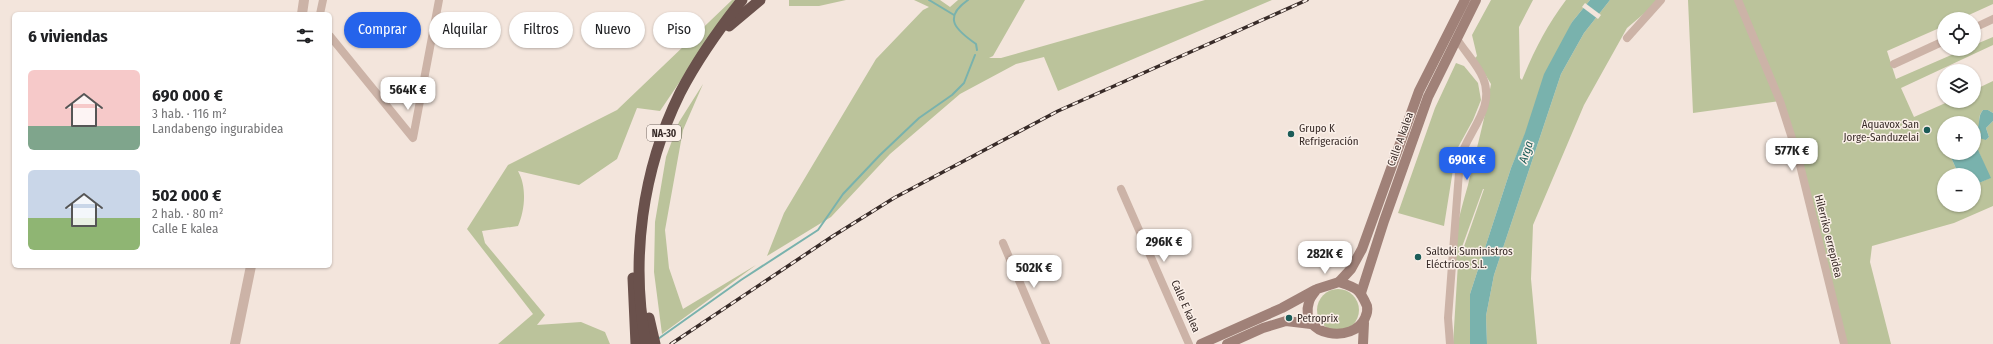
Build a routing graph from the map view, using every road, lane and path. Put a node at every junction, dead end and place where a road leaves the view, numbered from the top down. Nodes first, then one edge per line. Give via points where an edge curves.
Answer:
1 (304, 0) edge
2 (323, 0) edge
3 (439, 0) edge
4 (742, 0) edge
5 (760, 0) edge
6 (1465, 0) edge
7 (1476, 0) edge
8 (1661, 0) edge
9 (1738, 0) edge
10 (302, 12) edge
11 (320, 12) edge
12 (1993, 19) edge
13 (1981, 25) edge
14 (332, 38) edge
15 (1627, 38) dead end
16 (1457, 39) junction
17 (1937, 45) edge
18 (706, 50) junction
19 (1894, 64) dead end
20 (1121, 189) dead end
21 (641, 223) junction
22 (1002, 242) dead end
23 (252, 268) edge
24 (1339, 282) junction
25 (1317, 289) junction
26 (1361, 293) junction
27 (641, 316) junction
28 (1364, 323) junction
29 (1311, 324) junction
30 (1337, 342) edge
31 (235, 344) edge
32 (636, 344) edge
33 (646, 344) edge
34 (655, 344) edge
35 (1046, 344) edge
36 (1189, 344) edge
37 (1201, 344) edge
38 (1227, 344) edge
39 (1363, 344) edge
40 (1450, 344) edge
41 (1844, 344) edge

1 - 10 street
2 - 11 street
3 - 14 street via 413,138
4 - 18 highway, NA-30
5 - 18 highway, NA-30 via 736,18
6 - 24 main road, Calle A kalea via 1420,91 1362,249 1351,270
7 - 16 main road, Calle A kalea
8 - 15 street
9 - 41 street, Hilerriko errepidea via 1780,101 1798,157
12 - 13 street
16 - 26 main road, Calle A kalea via 1428,97
16 - 40 street via 1483,78 1487,96 1482,113 1460,159 1448,318
17 - 19 street
18 - 21 highway, NA-30 via 680,93 659,145
20 - 36 street, Calle E kalea
21 - 27 highway, NA-30
21 - 27 highway via 634,253
22 - 35 street
23 - 31 street
24 - 25 main road
24 - 26 main road via 1357,288
25 - 29 main road via 1309,301
25 - 37 main road, Calle E kalea via 1282,308
26 - 28 main road via 1368,310
27 - 32 highway
27 - 33 highway, NA-30
27 - 34 highway
28 - 30 main road via 1360,329
28 - 39 main road
29 - 30 main road via 1317,332
29 - 38 main road via 1286,322 1263,328

